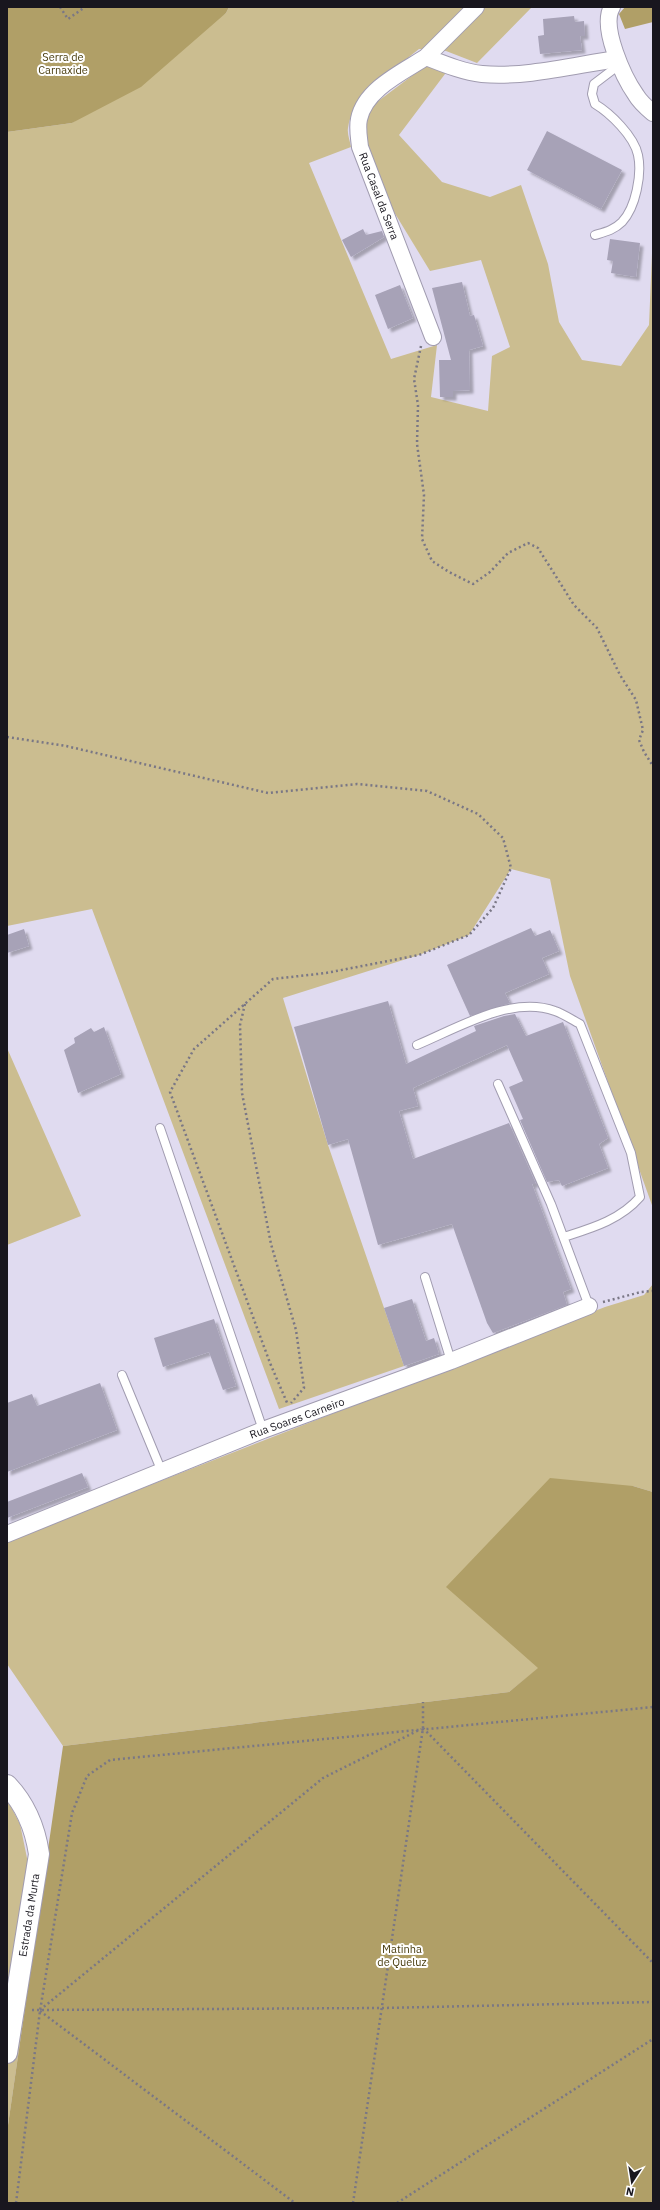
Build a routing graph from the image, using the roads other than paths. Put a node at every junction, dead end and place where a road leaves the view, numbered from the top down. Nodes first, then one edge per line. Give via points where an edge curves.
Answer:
1 (476, 7) edge
2 (612, 7) edge
3 (426, 57) junction
4 (618, 62) junction
5 (653, 113) edge
6 (595, 235) dead end
7 (431, 330) road end
8 (417, 1045) dead end
9 (498, 1084) dead end
10 (160, 1128) dead end
11 (564, 1237) junction
12 (425, 1277) dead end
13 (589, 1306) joint
14 (451, 1361) junction
15 (122, 1375) dead end
16 (263, 1430) junction
17 (162, 1472) junction
18 (7, 1534) edge
19 (7, 1785) edge
20 (7, 2053) edge

1 - 3 street, Rua Casal da Serra
2 - 4 street via 610,35
3 - 4 street via 483,74 523,73
3 - 7 street, Rua Casal da Serra via 374,92 363,106 358,131 360,147
4 - 5 street via 636,96
4 - 6 lane via 594,84 592,94 595,104 609,113 630,139 638,154 639,172 630,209 622,222 611,231
8 - 11 lane via 503,1009 527,1006 555,1011 580,1024 631,1153 640,1197 629,1210 601,1225
9 - 11 lane
10 - 16 lane
11 - 13 lane
12 - 14 lane
13 - 14 street, Rua Soares Carneiro
14 - 16 street, Rua Soares Carneiro
15 - 17 lane
16 - 17 street, Rua Soares Carneiro
17 - 18 street, Rua Soares Carneiro
19 - 20 street, Estrada da Murta via 21,1799 36,1832 39,1854

